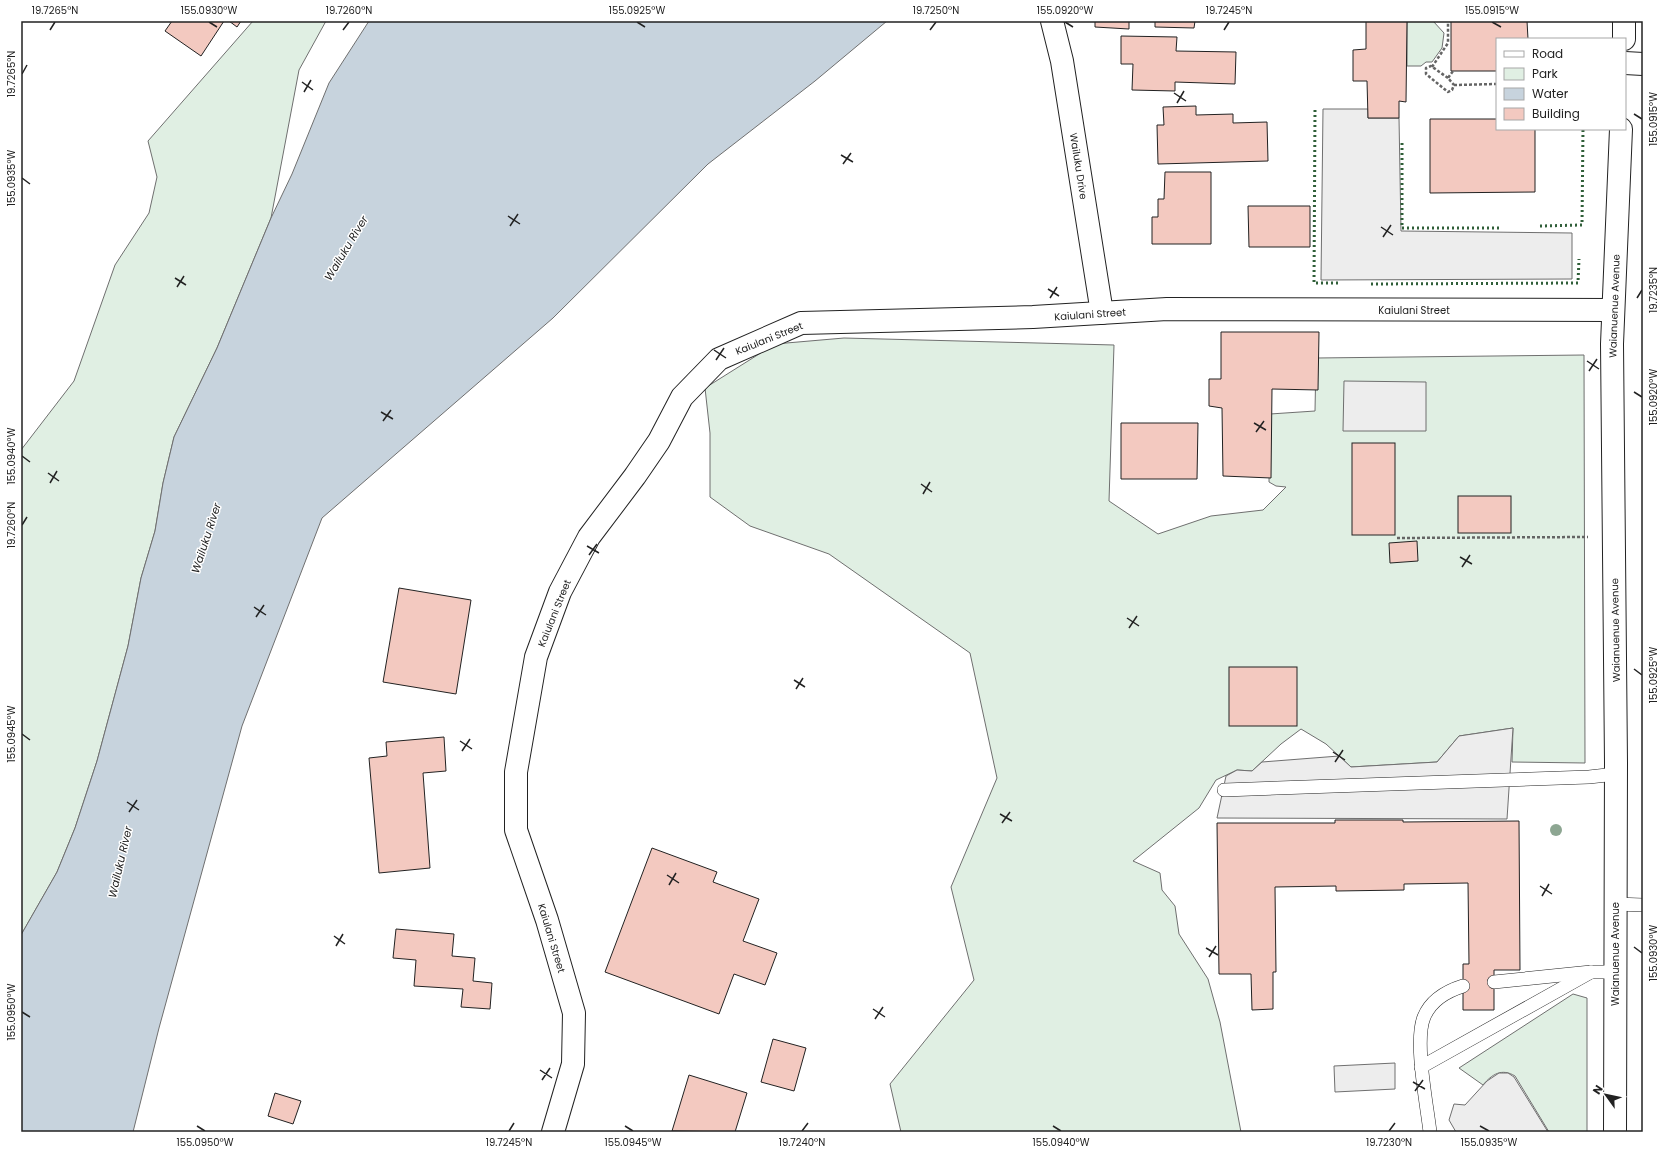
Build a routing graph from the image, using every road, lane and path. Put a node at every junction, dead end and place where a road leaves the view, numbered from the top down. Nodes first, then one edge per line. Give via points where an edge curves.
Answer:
1 (1052, 21) edge
2 (1448, 21) edge
3 (1624, 21) edge
4 (1624, 38) edge
5 (1626, 64) edge
6 (1643, 64) edge
7 (1432, 67) junction
8 (1452, 71) dead end
9 (1448, 78) junction
10 (1496, 84) edge
11 (1454, 85) junction
12 (1621, 130) edge
13 (1613, 310) junction
14 (1102, 312) junction
15 (1588, 537) dead end
16 (1397, 538) dead end
17 (1616, 774) junction
18 (1224, 790) dead end
19 (1615, 904) junction
20 (1643, 905) edge
21 (1591, 972) junction
22 (1614, 972) junction
23 (1494, 982) dead end
24 (1463, 986) dead end
25 (1421, 1066) junction
26 (553, 1132) edge
27 (1430, 1132) edge
28 (1615, 1132) edge

1 - 14 street, Wailuku Drive via 1062,61
2 - 7 path via 1448,43
3 - 4 street
5 - 6 street
7 - 9 path
7 - 11 path via 1428,66 1425,71 1448,92
8 - 9 path
9 - 11 path
10 - 11 path
12 - 13 street, Waianuenue Avenue
13 - 14 street, Kaiulani Street via 1167,309
13 - 17 street, Waianuenue Avenue
14 - 26 street, Kaiulani Street via 1033,317 801,323 719,359 682,397 655,446 589,537 560,592 536,657 516,772 516,830 547,920 574,1013 573,1064
15 - 16 path
17 - 18 lane
17 - 19 street, Waianuenue Avenue
19 - 20 lane
19 - 22 street, Waianuenue Avenue
21 - 22 lane
21 - 23 lane
21 - 25 lane
22 - 28 street, Waianuenue Avenue
24 - 25 lane via 1447,991 1424,1017 1421,1029
25 - 27 lane

